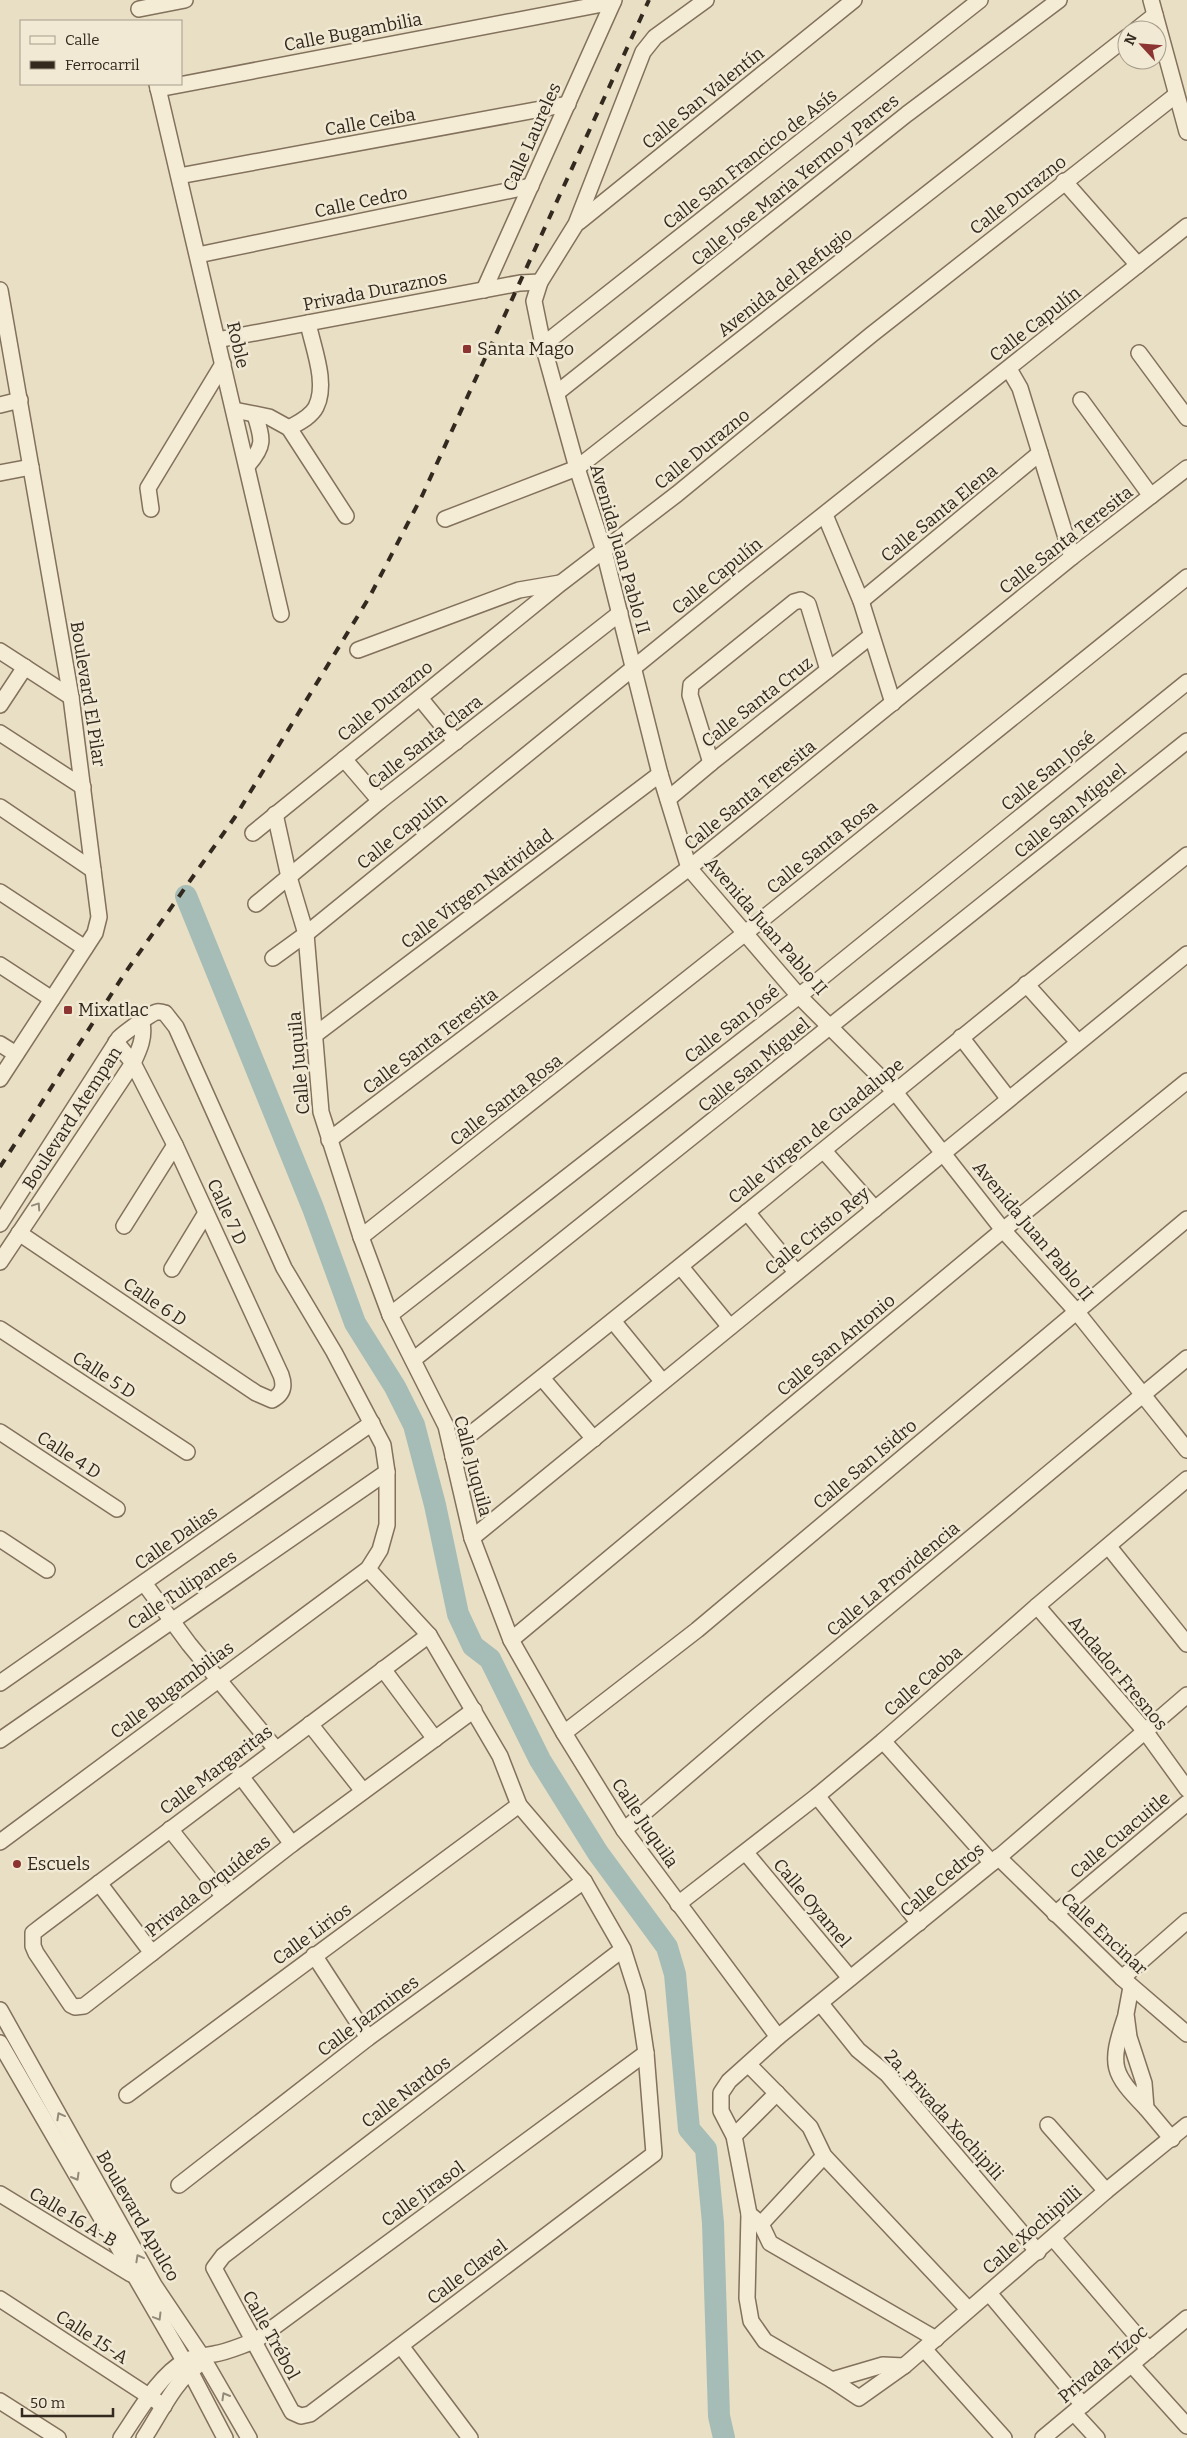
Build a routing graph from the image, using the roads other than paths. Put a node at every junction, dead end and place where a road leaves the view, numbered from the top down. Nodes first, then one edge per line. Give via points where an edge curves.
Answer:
1 (185, 0) edge
2 (706, 0) edge
3 (854, 0) edge
4 (980, 0) edge
5 (1059, 0) edge
6 (1150, 0) edge
7 (614, 1) edge
8 (139, 10) edge
9 (1154, 15) junction
10 (1148, 20) edge
11 (1117, 45) edge
12 (182, 82) edge
13 (158, 86) edge
14 (1176, 95) junction
15 (568, 104) junction
16 (1187, 132) edge
17 (179, 176) junction
18 (1064, 182) junction
19 (531, 186) junction
20 (576, 224) junction
21 (1187, 226) edge
22 (198, 255) junction
23 (1138, 266) junction
24 (540, 282) junction
25 (0, 290) edge
26 (484, 290) junction
27 (308, 323) junction
28 (4, 340) edge
29 (218, 340) junction
30 (543, 345) junction
31 (1139, 353) dead end
32 (223, 364) junction
33 (1009, 368) junction
34 (558, 392) junction
35 (20, 400) junction
36 (1082, 400) dead end
37 (0, 405) edge
38 (234, 410) junction
39 (255, 415) junction
40 (1187, 418) edge
41 (288, 428) junction
42 (1040, 453) junction
43 (247, 466) junction
44 (31, 467) junction
45 (577, 468) junction
46 (1187, 468) edge
47 (0, 473) edge
48 (1151, 496) junction
49 (151, 509) dead end
50 (825, 514) junction
51 (346, 516) dead end
52 (446, 519) dead end
53 (604, 551) junction
54 (1072, 557) junction
55 (1187, 577) edge
56 (561, 582) junction
57 (861, 601) junction
58 (620, 613) junction
59 (281, 614) dead end
60 (871, 636) junction
61 (358, 650) dead end
62 (0, 651) edge
63 (25, 667) junction
64 (634, 667) junction
65 (828, 670) junction
66 (1187, 682) edge
67 (71, 697) junction
68 (420, 698) junction
69 (894, 704) junction
70 (0, 705) edge
71 (0, 732) edge
72 (1187, 741) edge
73 (456, 742) junction
74 (344, 759) junction
75 (710, 763) junction
76 (660, 774) junction
77 (82, 787) junction
78 (668, 799) junction
79 (380, 801) junction
80 (0, 807) edge
81 (275, 814) junction
82 (253, 833) dead end
83 (1187, 855) edge
84 (689, 868) junction
85 (93, 870) junction
86 (289, 877) junction
87 (0, 892) edge
88 (256, 904) dead end
89 (306, 934) junction
90 (744, 934) junction
91 (85, 948) junction
92 (1187, 954) edge
93 (273, 958) dead end
94 (0, 966) edge
95 (1026, 984) junction
96 (800, 996) junction
97 (52, 999) junction
98 (142, 1023) junction
99 (831, 1028) junction
100 (316, 1034) junction
101 (961, 1037) junction
102 (116, 1042) junction
103 (1078, 1042) junction
104 (0, 1044) edge
105 (16, 1054) junction
106 (133, 1063) junction
107 (0, 1079) edge
108 (1187, 1080) edge
109 (895, 1092) junction
110 (1008, 1098) junction
111 (329, 1140) junction
112 (175, 1145) junction
113 (824, 1151) junction
114 (943, 1151) junction
115 (874, 1209) junction
116 (748, 1212) junction
117 (206, 1213) junction
118 (1187, 1219) edge
119 (0, 1224) edge
120 (124, 1226) dead end
121 (1002, 1230) junction
122 (19, 1233) junction
123 (361, 1237) junction
124 (0, 1262) edge
125 (680, 1267) junction
126 (172, 1269) dead end
127 (796, 1272) junction
128 (1076, 1311) junction
129 (390, 1315) junction
130 (613, 1321) junction
131 (730, 1327) junction
132 (0, 1329) edge
133 (1187, 1358) edge
134 (413, 1360) junction
135 (542, 1378) junction
136 (662, 1381) junction
137 (1144, 1395) junction
138 (272, 1400) joint
139 (372, 1423) junction
140 (446, 1426) junction
141 (0, 1432) edge
142 (468, 1436) junction
143 (594, 1438) junction
144 (1187, 1450) edge
145 (187, 1452) dead end
146 (453, 1457) junction
147 (387, 1472) junction
148 (1184, 1488) edge
149 (117, 1509) dead end
150 (472, 1538) junction
151 (0, 1539) edge
152 (1108, 1546) junction
153 (368, 1569) junction
154 (47, 1570) dead end
155 (144, 1583) junction
156 (1037, 1606) junction
157 (171, 1620) junction
158 (428, 1635) junction
159 (511, 1640) junction
160 (1187, 1644) edge
161 (383, 1669) junction
162 (217, 1679) junction
163 (0, 1683) edge
164 (1187, 1696) edge
165 (474, 1710) junction
166 (310, 1724) junction
167 (1145, 1731) junction
168 (564, 1733) junction
169 (435, 1739) junction
170 (0, 1740) edge
171 (883, 1741) junction
172 (275, 1748) junction
173 (240, 1775) junction
174 (1187, 1789) edge
175 (363, 1791) junction
176 (817, 1796) junction
177 (1187, 1803) edge
178 (519, 1805) junction
179 (170, 1829) junction
180 (624, 1830) junction
181 (0, 1842) edge
182 (292, 1844) junction
183 (746, 1853) junction
184 (995, 1860) junction
185 (584, 1881) junction
186 (99, 1882) junction
187 (224, 1898) junction
188 (678, 1904) junction
189 (1055, 1914) junction
190 (1187, 1921) edge
191 (918, 1923) junction
192 (623, 1949) junction
193 (152, 1953) junction
194 (314, 1955) junction
195 (850, 1978) junction
196 (1126, 1982) junction
197 (821, 2004) junction
198 (75, 2007) joint
199 (0, 2010) edge
200 (1126, 2014) junction
201 (1187, 2034) edge
202 (778, 2037) junction
203 (368, 2038) junction
204 (0, 2043) edge
205 (646, 2054) junction
206 (749, 2065) junction
207 (777, 2094) junction
208 (127, 2095) dead end
209 (1146, 2108) junction
210 (1048, 2125) dead end
211 (1187, 2125) edge
212 (734, 2136) junction
213 (1172, 2138) junction
214 (824, 2156) junction
215 (179, 2185) dead end
216 (1106, 2191) junction
217 (0, 2194) edge
218 (749, 2214) junction
219 (761, 2224) junction
220 (1053, 2238) junction
221 (1038, 2252) junction
222 (214, 2268) joint
223 (132, 2274) junction
224 (154, 2285) junction
225 (989, 2293) junction
226 (0, 2299) edge
227 (968, 2310) junction
228 (1187, 2318) edge
229 (255, 2341) junction
230 (930, 2344) junction
231 (401, 2346) junction
232 (1149, 2350) junction
233 (207, 2357) junction
234 (1132, 2365) junction
235 (187, 2366) junction
236 (904, 2366) junction
237 (832, 2380) junction
238 (150, 2397) junction
239 (0, 2401) edge
240 (164, 2406) junction
241 (1079, 2409) junction
242 (301, 2416) joint
243 (1187, 2426) edge
244 (58, 2438) edge
245 (121, 2438) edge
246 (144, 2438) edge
247 (224, 2438) edge
248 (249, 2438) edge
249 (470, 2438) edge
250 (1004, 2438) edge
251 (1043, 2438) edge
252 (1097, 2438) edge

1 - 8 street
2 - 20 street via 649,43 643,52
3 - 20 street, Calle San Valentín
4 - 30 street, Calle San Francico de Asís
5 - 34 street, Calle Jose Maria Yermo y Parres via 908,114
6 - 9 street
7 - 12 street, Calle Bugambilia
7 - 15 street, Calle Laureles
9 - 10 street
9 - 14 street
11 - 45 street, Avenida del Refugio
13 - 17 street, Roble
14 - 16 street
14 - 18 street, Calle Durazno
15 - 17 street, Calle Ceiba
15 - 19 street, Calle Laureles
17 - 22 street, Roble
18 - 23 street
18 - 53 street, Calle Durazno
19 - 22 street, Calle Cedro
19 - 26 street, Calle Laureles
20 - 24 street
21 - 23 street, Calle Capulín
22 - 29 street, Roble
23 - 33 street, Calle Capulín
24 - 26 street, Privada Duraznos
24 - 30 street, Avenida Juan Pablo II via 534,300
25 - 28 street, Boulevard El Pilar
26 - 27 street, Privada Duraznos
27 - 29 street, Privada Duraznos
27 - 41 street via 320,392 316,408
28 - 35 street, Boulevard El Pilar
29 - 32 street, Roble
30 - 34 street, Avenida Juan Pablo II
31 - 40 street
32 - 38 street, Roble
32 - 49 street via 148,488
33 - 42 street via 1020,388
33 - 50 street, Calle Capulín
34 - 45 street, Avenida Juan Pablo II
35 - 37 street
35 - 44 street, Boulevard El Pilar
36 - 48 street
38 - 39 street
38 - 43 street, Roble
39 - 41 street via 279,421
39 - 43 street via 261,435 260,452
41 - 51 street
42 - 54 street
42 - 57 street, Calle Santa Elena
43 - 59 street, Roble
44 - 47 street
44 - 67 street, Boulevard El Pilar
45 - 52 street, Avenida del Refugio
45 - 53 street, Avenida Juan Pablo II
46 - 48 street, Calle Santa Teresita
48 - 54 street, Calle Santa Teresita
50 - 57 street
50 - 64 street, Calle Capulín
53 - 56 street, Calle Durazno
53 - 58 street, Avenida Juan Pablo II
54 - 69 street, Calle Santa Teresita
55 - 90 street, Calle Santa Rosa
56 - 61 street via 519,590
56 - 68 street, Calle Durazno
57 - 60 street
58 - 64 street, Avenida Juan Pablo II
58 - 73 street, Calle Santa Clara
60 - 65 street, Calle Santa Cruz
60 - 69 street
62 - 63 street
63 - 67 street
63 - 70 street
64 - 76 street, Avenida Juan Pablo II
64 - 89 street, Calle Capulín
65 - 75 street, Calle Santa Cruz
65 - 75 street via 808,604 801,600 794,602 691,685 690,695
66 - 96 street, Calle San José
67 - 77 street, Boulevard El Pilar
68 - 73 street
68 - 74 street, Calle Durazno
69 - 84 street, Calle Santa Teresita
71 - 77 street
72 - 99 street, Calle San Miguel
73 - 79 street, Calle Santa Clara
74 - 79 street
74 - 81 street, Calle Durazno
75 - 78 street, Calle Santa Cruz
76 - 78 street, Avenida Juan Pablo II
76 - 100 street, Calle Virgen Natividad
77 - 85 street, Boulevard El Pilar
78 - 84 street, Avenida Juan Pablo II
79 - 86 street, Calle Santa Clara
80 - 85 street
81 - 82 street, Calle Durazno
81 - 86 street, Calle Juquila
83 - 95 street, Calle Virgen de Guadalupe
84 - 90 street, Avenida Juan Pablo II
84 - 111 street, Calle Santa Teresita
85 - 91 street, Boulevard El Pilar via 99,917 95,933
86 - 88 street, Calle Santa Clara
86 - 89 street, Calle Juquila
87 - 91 street
89 - 93 street, Calle Capulín
89 - 100 street, Calle Juquila
90 - 96 street, Avenida Juan Pablo II
90 - 123 street, Calle Santa Rosa
91 - 97 street, Boulevard El Pilar
92 - 103 street, Calle Cristo Rey
94 - 97 street
95 - 101 street, Calle Virgen de Guadalupe
95 - 103 street
96 - 99 street, Avenida Juan Pablo II
96 - 129 street, Calle San José
97 - 105 street, Boulevard El Pilar
98 - 102 street, Boulevard Atempan via 125,1031
98 - 106 street, Boulevard Atempan via 142,1042
98 - 139 street via 158,1011 165,1013 176,1027 284,1268
99 - 109 street, Avenida Juan Pablo II
99 - 134 street, Calle San Miguel
100 - 111 street, Calle Juquila via 321,1112
101 - 109 street, Calle Virgen de Guadalupe
101 - 110 street
102 - 106 street, Calle 7 D
102 - 119 street, Boulevard Atempan
103 - 110 street, Calle Cristo Rey
104 - 105 street
105 - 107 street, Boulevard El Pilar
106 - 112 street, Calle 7 D
122 -> 106 street, Boulevard Atempan
108 - 121 street, Calle San Antonio
109 - 113 street, Calle Virgen de Guadalupe
109 - 114 street, Avenida Juan Pablo II
110 - 114 street, Calle Cristo Rey
111 - 123 street, Calle Juquila
112 - 117 street, Calle 7 D
112 - 120 street
113 - 115 street
113 - 116 street, Calle Virgen de Guadalupe
114 - 115 street, Calle Cristo Rey
114 - 121 street, Avenida Juan Pablo II
115 - 127 street, Calle Cristo Rey
116 - 125 street, Calle Virgen de Guadalupe
116 - 127 street
117 - 126 street
117 - 138 street, Calle 7 D via 281,1375 283,1389
118 - 128 street, Calle San Isidro
121 - 128 street, Avenida Juan Pablo II
121 - 159 street, Calle San Antonio
122 - 124 street, Boulevard Atempan
122 - 138 street, Calle 6 D
123 - 129 street, Calle Juquila
125 - 130 street, Calle Virgen de Guadalupe
125 - 131 street
127 - 131 street, Calle Cristo Rey
128 - 137 street, Avenida Juan Pablo II
128 - 168 street, Calle San Isidro via 697,1630
129 - 134 street, Calle Juquila
130 - 135 street, Calle Virgen de Guadalupe
130 - 136 street
131 - 136 street, Calle Cristo Rey
132 - 145 street, Calle 5 D
133 - 137 street, Calle La Providencia
134 - 140 street, Calle Juquila
135 - 142 street, Calle Virgen de Guadalupe
135 - 143 street
136 - 143 street, Calle Cristo Rey
137 - 144 street, Avenida Juan Pablo II
137 - 180 street, Calle La Providencia
139 - 147 street via 383,1445
139 - 155 street, Calle Dalias
140 - 142 street
140 - 146 street, Calle Juquila
141 - 149 street, Calle 4 D
142 - 146 street, Calle Virgen de Guadalupe
143 - 150 street, Calle Cristo Rey
146 - 150 street, Calle Juquila
147 - 153 street via 387,1525 380,1550
147 - 157 street, Calle Tulipanes
148 - 152 street, Calle Caoba
150 - 159 street, Calle Juquila
151 - 154 street
152 - 156 street, Calle Caoba
152 - 160 street
153 - 158 street
153 - 162 street, Calle Bugambilias
155 - 157 street
155 - 163 street, Calle Dalias
156 - 167 street, Andador Fresnos
156 - 171 street, Calle Caoba
157 - 162 street
157 - 170 street, Calle Tulipanes
158 - 161 street, Calle Margaritas
158 - 165 street
159 - 168 street, Calle Juquila
161 - 166 street, Calle Margaritas
161 - 169 street
162 - 172 street
162 - 181 street, Calle Bugambilias
164 - 167 street, Calle Cedros
165 - 169 street, Privada Orquídeas
165 - 178 street via 500,1756
166 - 172 street, Calle Margaritas
166 - 175 street
167 - 174 street, Andador Fresnos
167 - 184 street, Calle Cedros
168 - 180 street, Calle Juquila
169 - 175 street, Privada Orquídeas
171 - 176 street, Calle Caoba
171 - 184 street, Calle Encinar
172 - 173 street, Calle Margaritas
173 - 179 street, Calle Margaritas
173 - 182 street
175 - 182 street, Privada Orquídeas
176 - 183 street, Calle Caoba
176 - 191 street
177 - 189 street, Calle Cuacuitle
178 - 185 street
178 - 194 street, Calle Lirios
179 - 186 street, Calle Margaritas
179 - 187 street
180 - 188 street, Calle Juquila
182 - 187 street, Privada Orquídeas
183 - 188 street, Calle Caoba
183 - 195 street, Calle Oyamel
184 - 189 street, Calle Encinar
184 - 191 street, Calle Cedros
185 - 192 street
185 - 203 street, Calle Jazmines
186 - 193 street
186 - 198 street, Calle Margaritas via 33,1933 36,1953
187 - 193 street, Privada Orquídeas
188 - 202 street, Calle Juquila
189 - 196 street, Calle Encinar
190 - 196 street
191 - 195 street, Calle Cedros
192 - 205 street via 637,1993
192 - 222 street, Calle Nardos via 223,2256
193 - 198 street, Privada Orquídeas via 84,2006
194 - 203 street
194 - 208 street, Calle Lirios
195 - 197 street, Calle Cedros
196 - 200 street
196 - 201 street, Calle Encinar
197 - 202 street, Calle Cedros
197 - 221 street, 2a. Privada Xochipili via 858,2050 887,2074
224 -> 199 street, Boulevard Apulco
200 - 209 street via 1129,2036 1144,2083
200 - 209 street via 1116,2045 1115,2065 1119,2079
202 - 206 street, Calle Cedros
203 - 215 street, Calle Jazmines
204 -> 223 street, Boulevard Apulco
205 - 229 street, Calle Jirasol
205 - 231 street, Calle Clavel via 654,2154
206 - 207 street
206 - 212 street, Calle Cedros via 721,2093 721,2111
207 - 212 street
207 - 214 street via 810,2127
209 - 213 street
210 - 216 street
211 - 213 street, Calle Xochipilli
212 - 218 street
213 - 216 street, Calle Xochipilli
214 - 219 street
214 - 227 street
216 - 220 street, Calle Xochipilli
217 - 223 street, Calle 16 A-B
218 - 219 street
218 - 237 street via 747,2298 751,2321 765,2341
219 - 230 street via 770,2243
220 - 221 street, Calle Xochipilli
220 - 232 street
221 - 225 street, Calle Xochipilli
222 - 229 street, Calle Trébol
223 - 224 street, Calle 16 A-B
223 -> 235 street, Boulevard Apulco
224 - 233 street, Boulevard Apulco
225 - 227 street, Calle Xochipilli
225 - 241 street
226 - 238 street, Calle 15-A
227 - 230 street, Calle Xochipilli
228 - 232 street, Privada Tízoc
229 - 233 street, Calle Jirasol
229 - 242 street, Calle Trébol via 292,2412
230 - 236 street, Calle Xochipilli
230 - 250 street
231 - 242 street, Calle Clavel via 310,2414
231 - 249 street
232 - 234 street, Privada Tízoc
233 - 235 street, Calle Jirasol
248 -> 233 street, Boulevard Apulco
234 - 241 street, Privada Tízoc
234 - 243 street
235 - 238 street via 170,2373
235 - 240 street
235 - 247 street, Boulevard Apulco
236 - 237 street via 883,2365
236 - 237 street, Calle Xochipilli via 859,2398
238 - 240 street, Calle 15-A
238 - 245 street
239 - 244 street
240 - 246 street
241 - 251 street, Privada Tízoc
241 - 252 street

